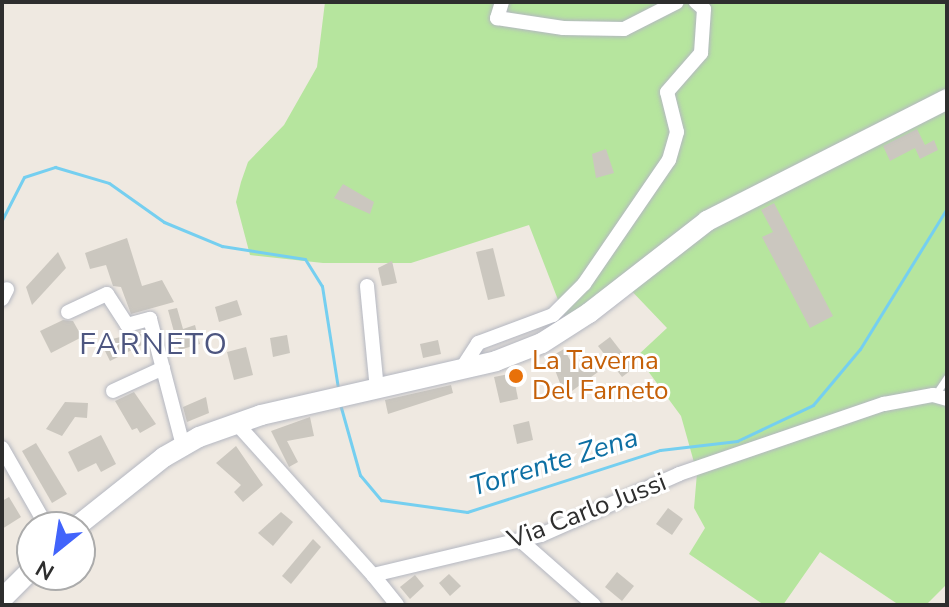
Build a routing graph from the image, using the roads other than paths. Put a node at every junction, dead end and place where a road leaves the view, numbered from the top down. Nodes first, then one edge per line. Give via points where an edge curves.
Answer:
1 (502, 2) edge
2 (677, 2) edge
3 (696, 2) edge
4 (947, 99) edge
5 (367, 286) dead end
6 (68, 312) dead end
7 (163, 368) junction
8 (462, 368) junction
9 (947, 377) edge
10 (369, 385) junction
11 (113, 391) dead end
12 (941, 397) edge
13 (237, 424) junction
14 (183, 446) junction
15 (2, 448) edge
16 (38, 511) edge
17 (96, 512) edge
18 (520, 540) junction
19 (373, 575) junction
20 (397, 605) edge
21 (594, 605) edge

1 - 2 street via 497,18 563,28 624,29
3 - 8 street via 704,9 701,53 667,92 677,132 669,160 584,284 553,315 478,343
4 - 8 street via 707,221 542,343
5 - 10 street
6 - 7 street via 107,294 127,325 150,319
7 - 11 street
7 - 14 street
8 - 10 street
9 - 12 lane
10 - 13 street
12 - 18 street, Via Carlo Jussi via 884,404 679,474
13 - 14 street
13 - 19 street
14 - 17 street
15 - 16 street
18 - 19 street, Via Carlo Jussi
18 - 21 street
19 - 20 street

